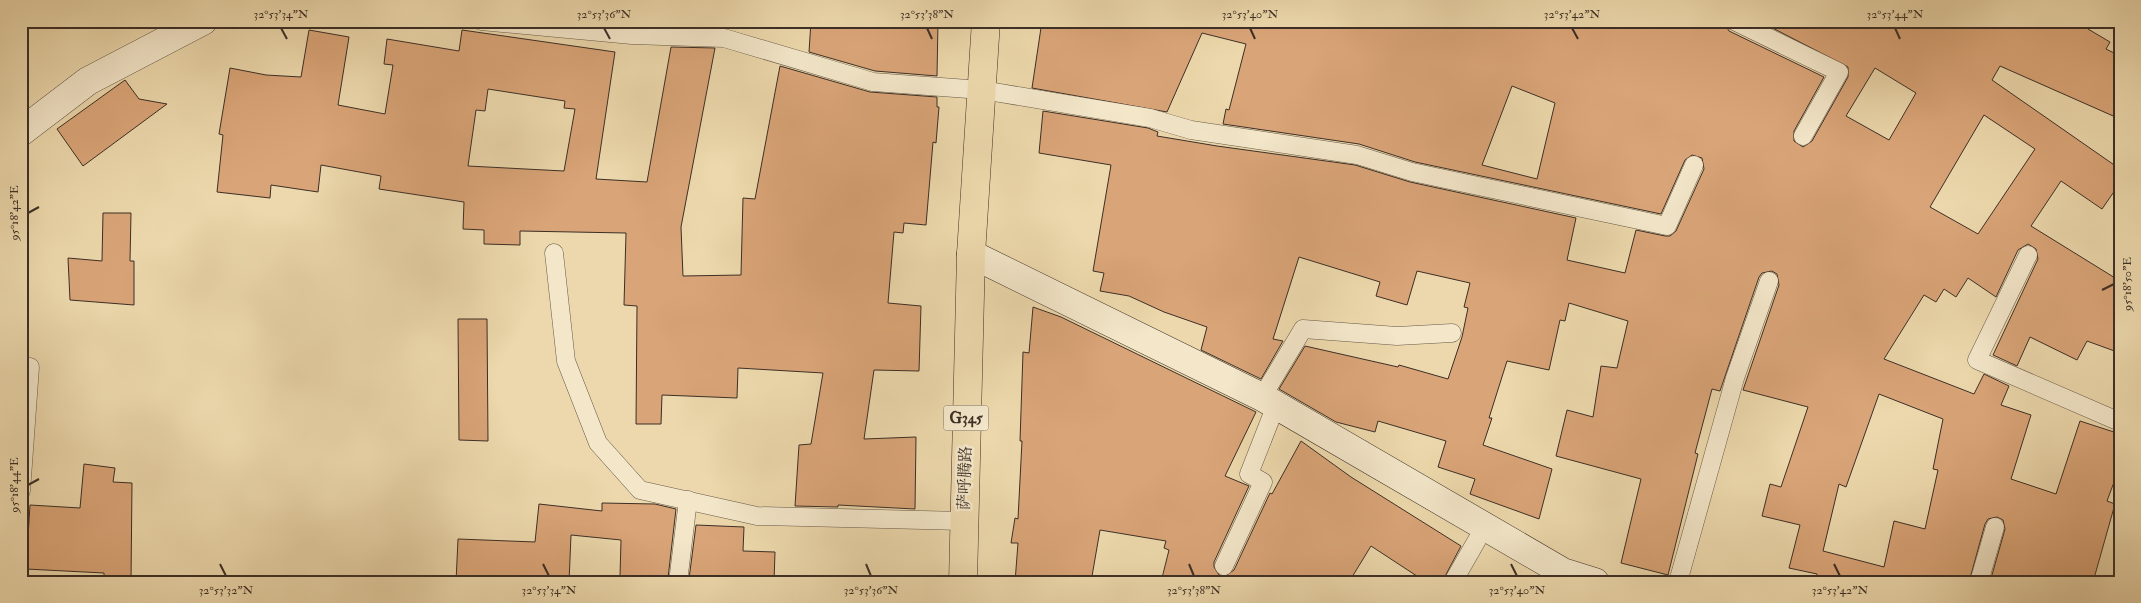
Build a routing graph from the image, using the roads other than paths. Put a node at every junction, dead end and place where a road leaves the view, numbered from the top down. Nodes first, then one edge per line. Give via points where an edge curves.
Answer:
1 (203, 21) edge
2 (481, 21) edge
3 (986, 21) edge
4 (1734, 21) edge
5 (982, 90) junction
6 (21, 132) edge
7 (1803, 136) dead end
8 (1694, 166) dead end
9 (554, 253) dead end
10 (971, 254) junction
11 (2028, 254) dead end
12 (1769, 281) dead end
13 (1452, 333) dead end
14 (30, 367) dead end
15 (1269, 401) junction
16 (2120, 422) edge
17 (21, 491) edge
18 (688, 500) junction
19 (963, 522) junction
20 (1484, 526) junction
21 (1995, 528) dead end
22 (1224, 566) dead end
23 (678, 582) edge
24 (963, 582) edge
25 (1453, 582) edge
26 (1595, 582) edge
27 (1678, 582) edge
28 (1979, 582) edge

1 - 6 street via 88,81
2 - 5 lane via 632,35 724,38 873,82
3 - 5 highway, G345
4 - 7 lane via 1839,72
5 - 8 lane via 1150,118 1191,130 1357,156 1432,176 1667,226
5 - 10 highway, G345
9 - 18 lane via 566,361 598,443 640,490
10 - 15 street
10 - 19 highway, 萨呼腾路 / G345
11 - 16 lane via 1977,360
12 - 27 lane via 1736,378
13 - 15 lane via 1397,336 1303,329
14 - 17 lane
15 - 20 street
15 - 22 lane via 1249,474 1264,482
18 - 19 lane via 757,516
18 - 23 lane
19 - 24 highway, 萨呼腾路 / G345
20 - 25 lane
20 - 26 street via 1563,572
21 - 28 lane

